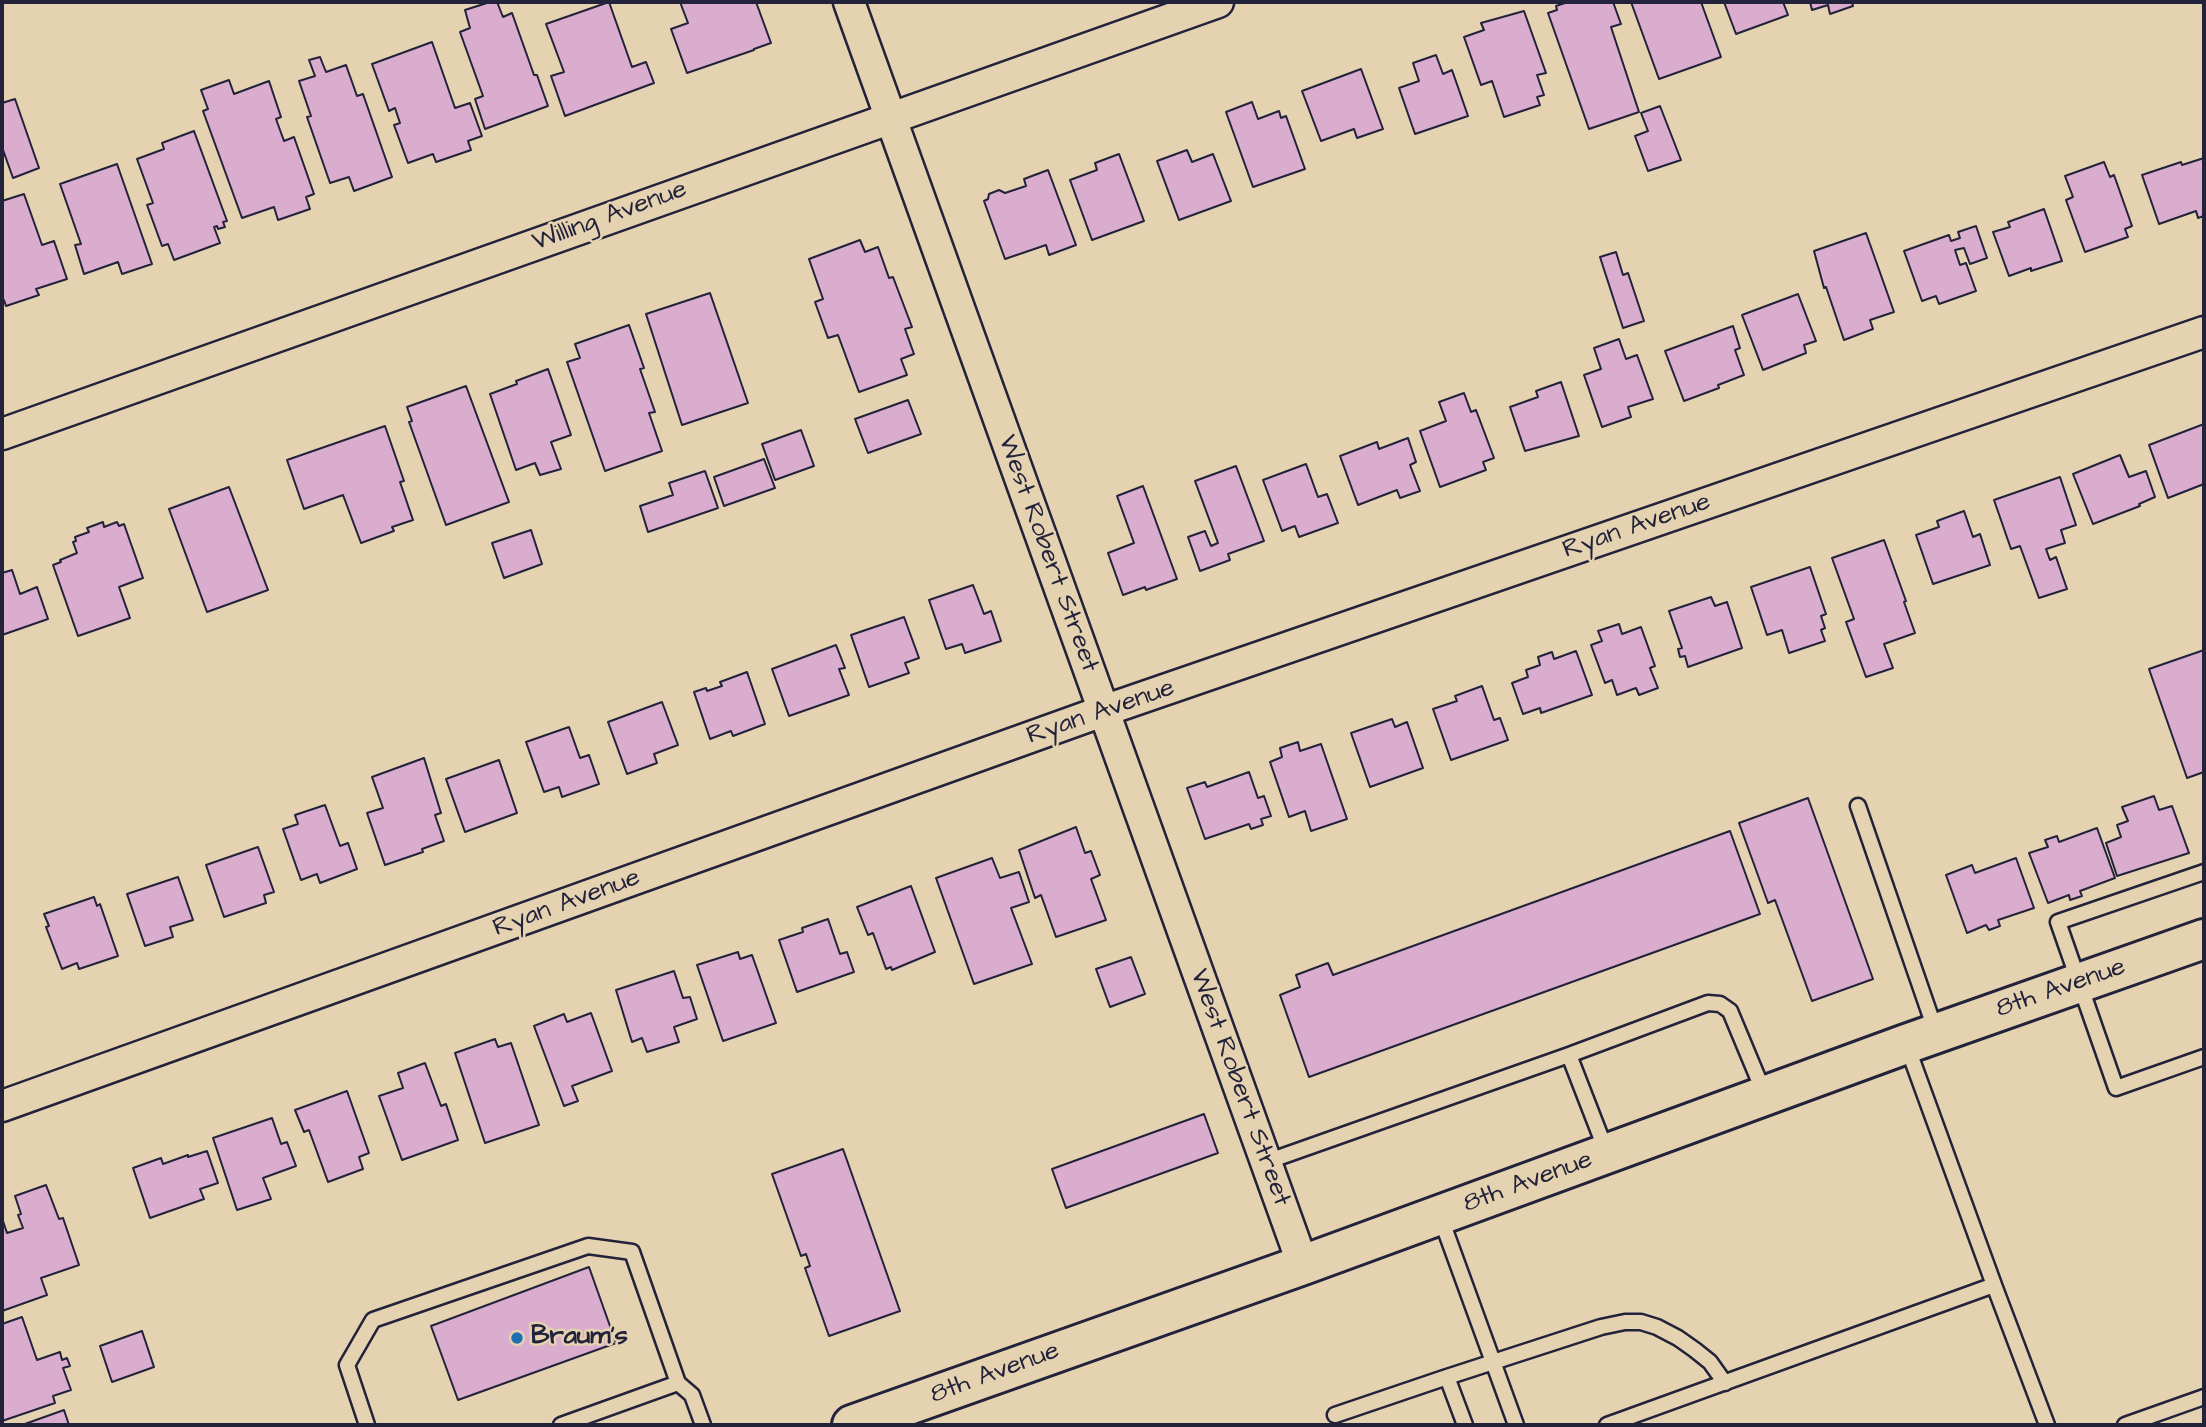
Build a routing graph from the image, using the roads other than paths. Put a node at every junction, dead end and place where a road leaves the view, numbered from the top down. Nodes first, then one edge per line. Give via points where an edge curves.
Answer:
1 (849, 2) edge
2 (1218, 2) edge
3 (891, 117) junction
4 (2204, 332) edge
5 (2, 434) edge
6 (1103, 711) junction
7 (1858, 806) dead end
8 (2204, 872) edge
9 (2204, 939) edge
10 (2080, 982) junction
11 (1921, 1039) junction
12 (1569, 1055) junction
13 (2204, 1057) edge
14 (1765, 1096) junction
15 (2, 1106) edge
16 (1607, 1154) junction
17 (1266, 1163) junction
18 (1439, 1215) junction
19 (1303, 1265) junction
20 (1994, 1285) junction
21 (1492, 1361) junction
22 (1447, 1377) junction
23 (678, 1383) junction
24 (1725, 1383) junction
25 (2204, 1396) edge
26 (1335, 1415) dead end
27 (367, 1425) edge
28 (561, 1425) edge
29 (703, 1425) edge
30 (852, 1425) edge
31 (1465, 1425) edge
32 (1516, 1425) edge
33 (1607, 1425) edge
34 (2048, 1425) edge
35 (2125, 1425) edge

1 - 3 street, West Robert Street
2 - 3 street, Willing Avenue
3 - 5 street, Willing Avenue
3 - 6 street, West Robert Street
4 - 6 street, Ryan Avenue
6 - 15 street, Ryan Avenue
6 - 17 street, West Robert Street
7 - 11 lane
8 - 10 lane via 2058,922
9 - 10 main road, 8th Avenue
10 - 11 main road, 8th Avenue
10 - 13 lane via 2116,1088
11 - 14 main road, 8th Avenue
11 - 20 lane
12 - 14 lane via 1708,1003 1720,1004 1730,1011
12 - 16 lane
12 - 17 lane
14 - 16 main road, 8th Avenue
16 - 18 main road, 8th Avenue
17 - 19 street, West Robert Street
18 - 19 main road, 8th Avenue
18 - 21 lane
19 - 30 main road, 8th Avenue
20 - 24 lane
20 - 34 lane
21 - 22 lane
21 - 24 lane via 1601,1327 1641,1322 1695,1350
21 - 32 lane
22 - 26 lane
22 - 31 lane
23 - 27 lane via 632,1252 588,1246 373,1320 348,1365
23 - 28 lane
23 - 29 lane via 692,1395
24 - 33 lane
25 - 35 lane

